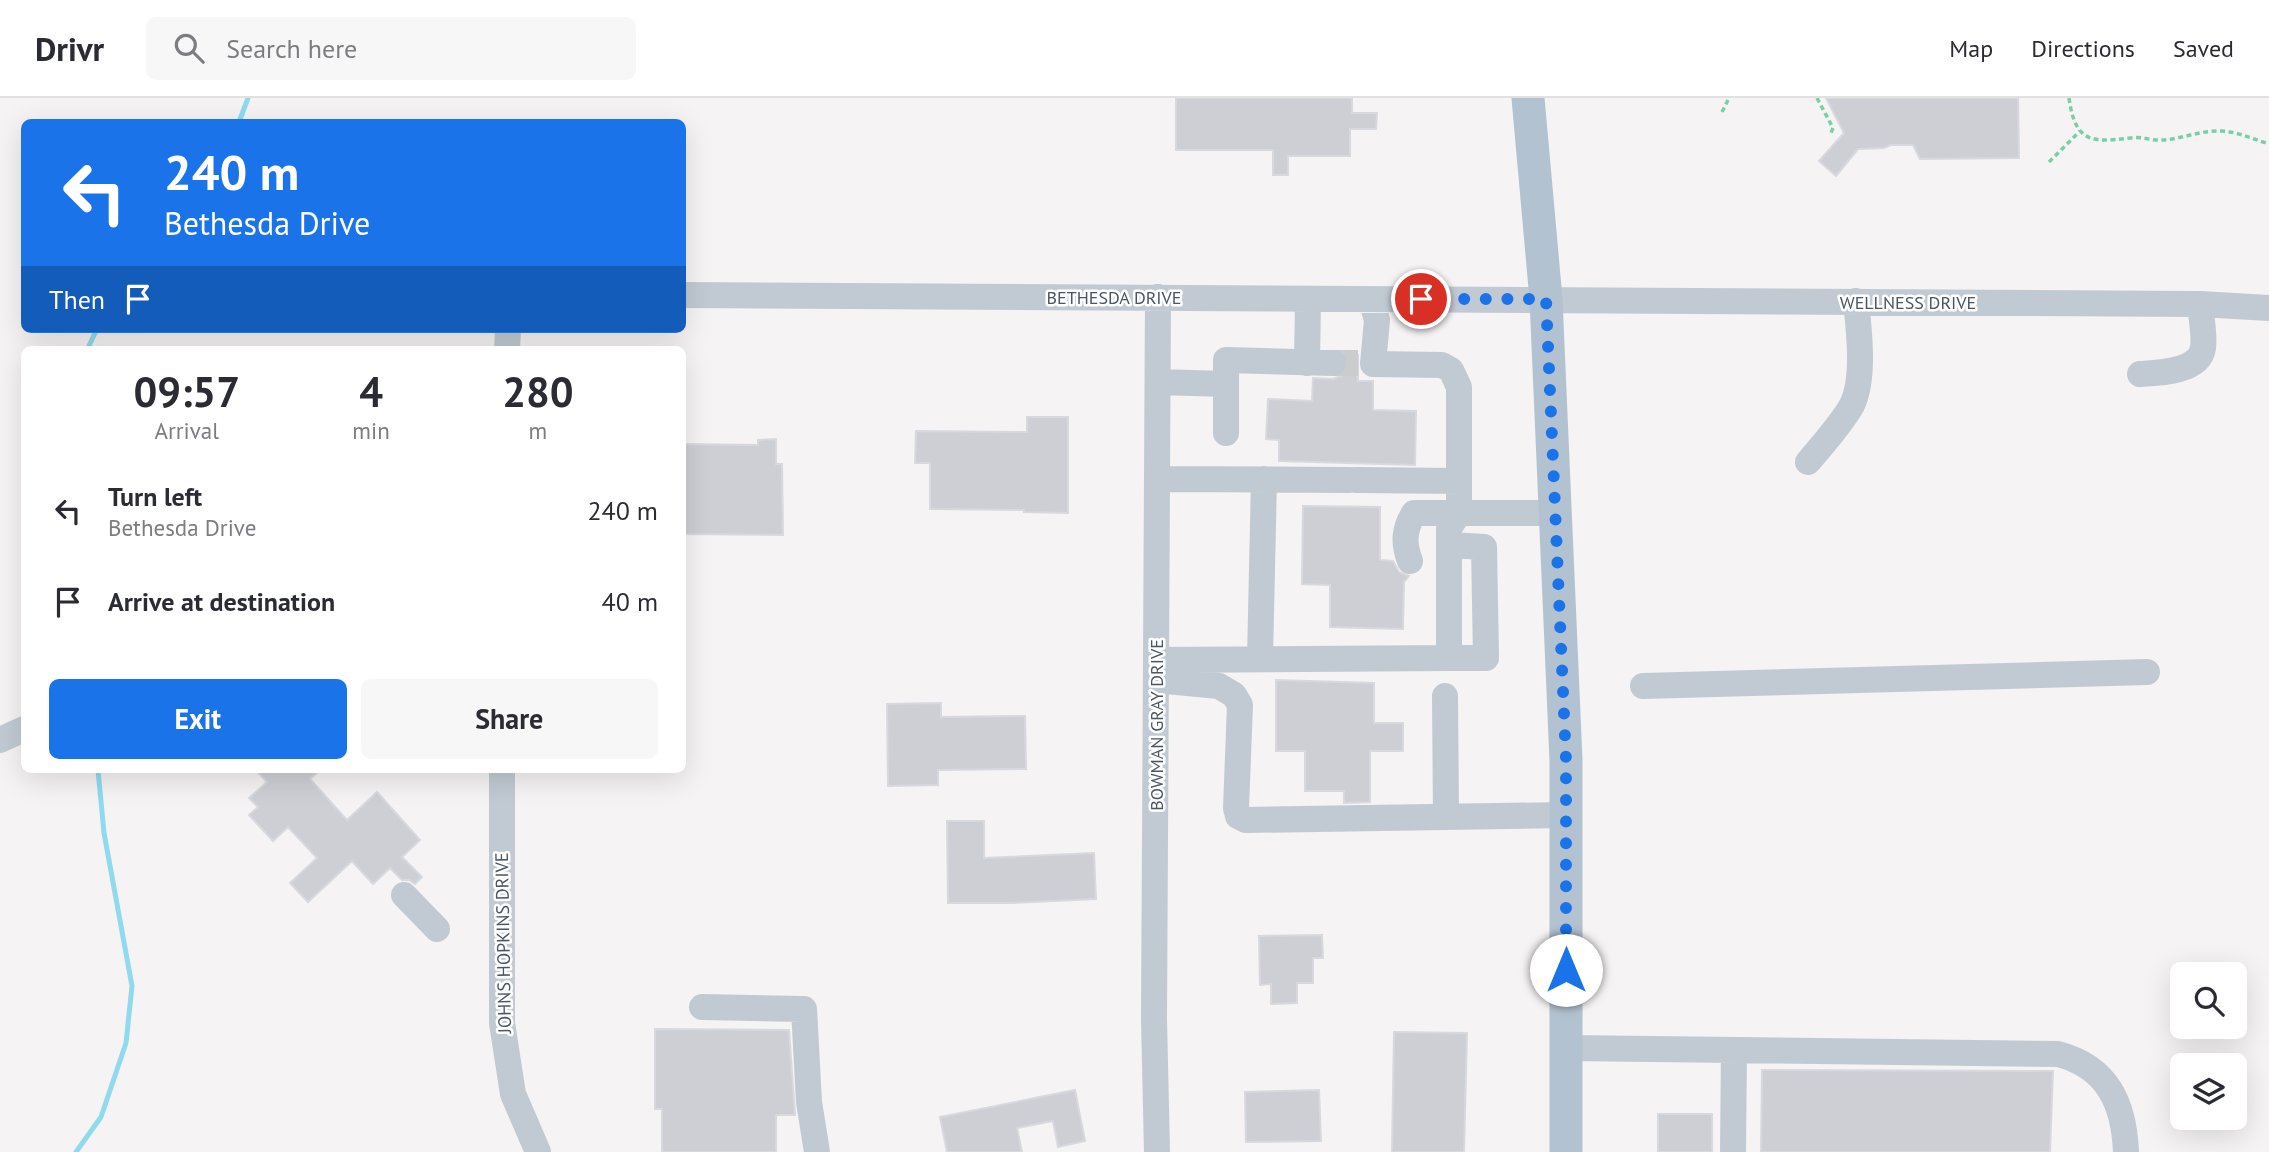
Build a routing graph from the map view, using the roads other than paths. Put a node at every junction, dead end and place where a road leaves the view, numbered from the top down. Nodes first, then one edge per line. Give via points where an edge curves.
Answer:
1 (1528, 98) edge
2 (686, 295) edge
3 (1158, 297) junction
4 (1308, 299) junction
5 (1546, 299) junction
6 (1371, 300) junction
7 (1856, 302) junction
8 (2200, 303) junction
9 (2269, 308) edge
10 (1343, 363) junction
11 (2140, 374) dead end
12 (1158, 382) junction
13 (1226, 384) junction
14 (1226, 433) dead end
15 (1808, 462) dead end
16 (1157, 479) junction
17 (1264, 479) junction
18 (1458, 481) junction
19 (1459, 513) junction
20 (1556, 513) junction
21 (1450, 545) junction
22 (1448, 575) junction
23 (1449, 658) junction
24 (1260, 659) junction
25 (1156, 670) junction
26 (2147, 672) dead end
27 (1643, 686) dead end
28 (1445, 696) dead end
29 (21, 730) edge
30 (0, 740) edge
31 (502, 773) edge
32 (1566, 815) junction
33 (1446, 817) junction
34 (404, 895) dead end
35 (438, 929) dead end
36 (702, 1007) dead end
37 (1566, 1048) junction
38 (1734, 1050) junction
39 (538, 1152) edge
40 (817, 1152) edge
41 (1157, 1152) edge
42 (1566, 1152) edge
43 (1733, 1152) edge
44 (2126, 1152) edge

1 - 5 main road
2 - 3 street, BETHESDA DRIVE
3 - 4 street, BETHESDA DRIVE
3 - 12 street, BOWMAN GRAY DRIVE
4 - 6 street, BETHESDA DRIVE
4 - 10 street
5 - 6 street, BETHESDA DRIVE
5 - 7 street, WELLNESS DRIVE
5 - 20 main road
6 - 10 street via 1377,320
7 - 8 street, WELLNESS DRIVE
7 - 15 street via 1860,376 1853,403
8 - 9 street, WELLNESS DRIVE
8 - 11 street via 2203,350 2196,360 2181,369
10 - 13 street via 1226,360
10 - 18 street via 1442,365 1451,370 1459,387
12 - 13 street
12 - 16 street, BOWMAN GRAY DRIVE
13 - 14 street
16 - 17 street
16 - 25 street, BOWMAN GRAY DRIVE
17 - 18 street
17 - 24 street
18 - 19 street
19 - 20 street
19 - 21 street via 1449,528
19 - 22 street via 1414,513 1405,531 1413,565 1424,574
20 - 32 main road
21 - 22 street
21 - 23 street via 1485,547 1486,657
22 - 23 street
23 - 24 street
24 - 25 street
25 - 33 street via 1219,687 1234,695 1240,705 1238,816 1246,820
25 - 41 street, BOWMAN GRAY DRIVE
26 - 27 street
28 - 33 street
29 - 30 street
31 - 39 street, JOHNS HOPKINS DRIVE via 502,1023 513,1094
32 - 33 street
32 - 37 main road
34 - 35 street
36 - 40 street via 804,1009
37 - 38 street
37 - 42 main road
38 - 43 street
38 - 44 street via 2058,1055 2077,1059 2115,1096

